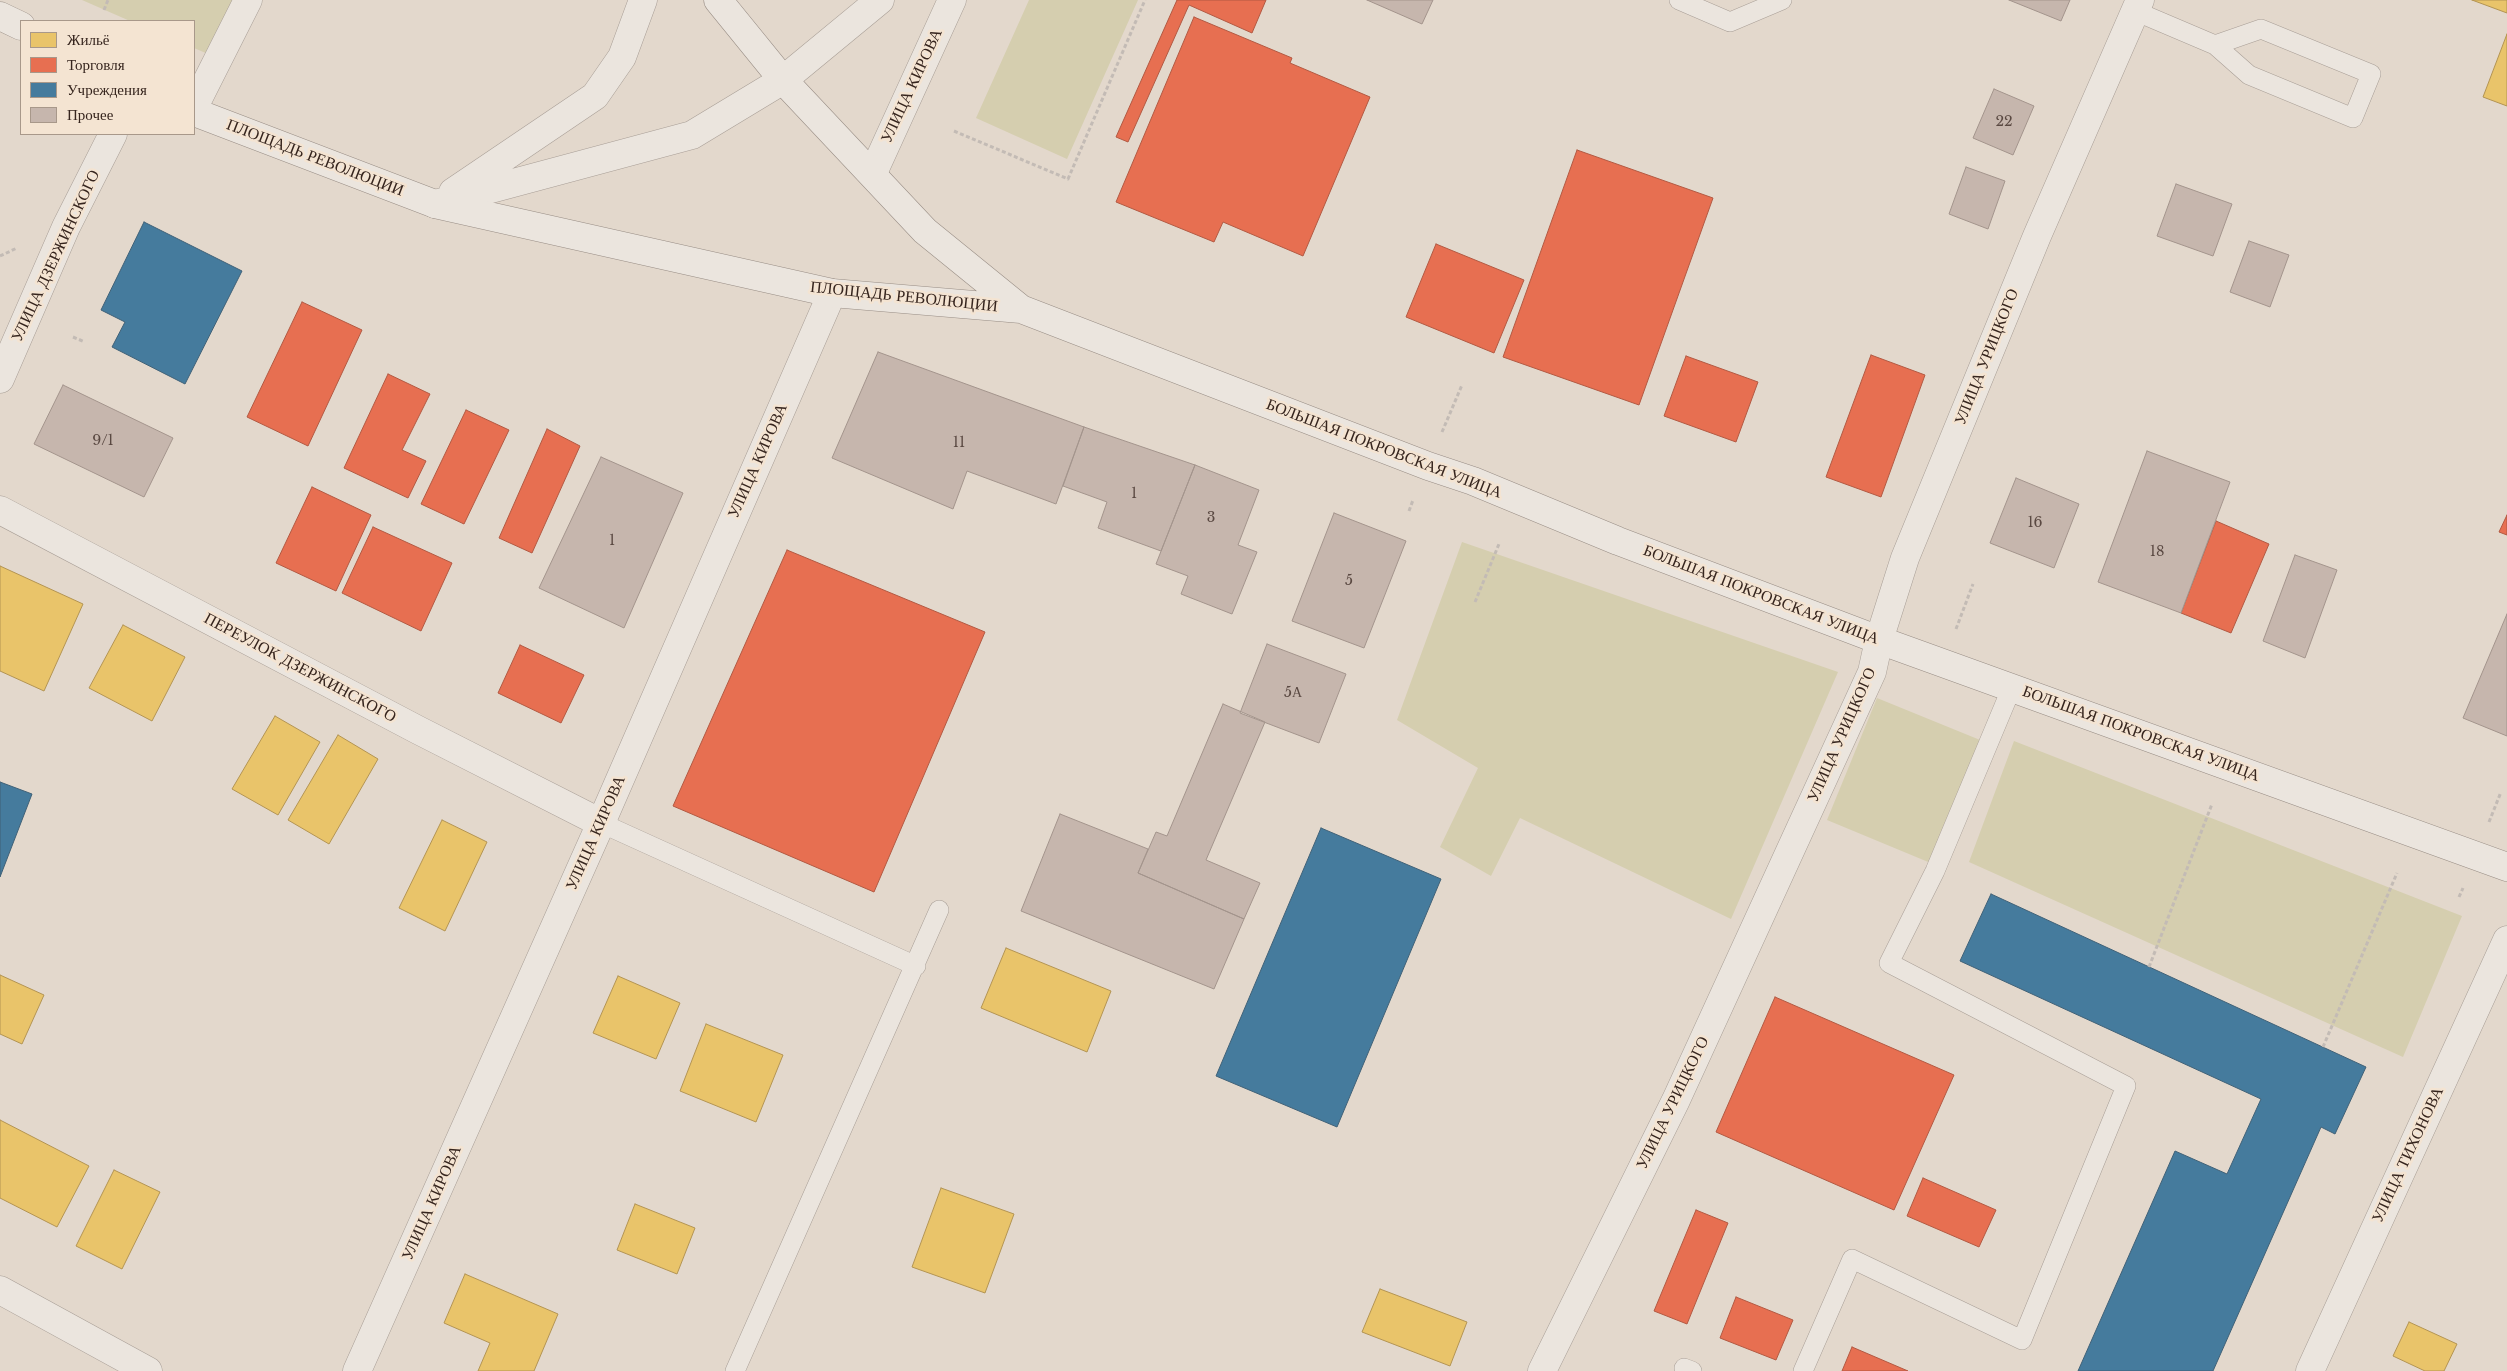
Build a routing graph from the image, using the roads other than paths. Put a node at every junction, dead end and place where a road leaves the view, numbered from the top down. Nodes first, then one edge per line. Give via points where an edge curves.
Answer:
1 (248, 0) edge
2 (643, 0) edge
3 (718, 0) edge
4 (880, 0) edge
5 (952, 0) edge
6 (1679, 0) edge
7 (1782, 0) edge
8 (2137, 6) edge
9 (0, 16) edge
10 (20, 26) edge
11 (2215, 45) junction
12 (783, 80) junction
13 (195, 106) edge
14 (195, 112) edge
15 (112, 135) edge
16 (873, 173) junction
17 (436, 204) junction
18 (832, 293) junction
19 (1021, 309) junction
20 (0, 379) edge
21 (0, 510) edge
22 (1880, 640) junction
23 (2012, 688) junction
24 (601, 823) junction
25 (2507, 867) edge
26 (939, 910) dead end
27 (2507, 940) edge
28 (916, 966) junction
29 (0, 1290) edge
30 (148, 1371) edge
31 (357, 1371) edge
32 (735, 1371) edge
33 (1542, 1371) edge
34 (1803, 1371) edge
35 (2310, 1371) edge

1 - 13 street
2 - 17 street via 622,57 595,96
3 - 12 street, ПЛОЩАДЬ РЕВОЛЮЦИИ
4 - 12 street
5 - 16 street, УЛИЦА КИРОВА
6 - 7 lane via 1730,22
8 - 11 lane
8 - 22 street, УЛИЦА УРИЦКОГО via 2037,236 1904,558
9 - 10 street
11 - 11 lane via 2249,75 2353,118 2371,74 2261,29
12 - 16 street, ПЛОЩАДЬ РЕВОЛЮЦИИ
12 - 17 street via 692,135
14 - 17 street, ПЛОЩАДЬ РЕВОЛЮЦИИ
15 - 20 street, УЛИЦА ДЗЕРЖИНСКОГО via 66,227
16 - 19 street, ПЛОЩАДЬ РЕВОЛЮЦИИ via 925,231
17 - 18 street, ПЛОЩАДЬ РЕВОЛЮЦИИ
18 - 19 street, ПЛОЩАДЬ РЕВОЛЮЦИИ
18 - 24 street, УЛИЦА КИРОВА
19 - 22 street, БОЛЬШАЯ ПОКРОВСКАЯ УЛИЦА
21 - 24 street, ПЕРЕУЛОК ДЗЕРЖИНСКОГО
22 - 23 street, БОЛЬШАЯ ПОКРОВСКАЯ УЛИЦА
22 - 33 street, УЛИЦА УРИЦКОГО via 1872,672 1680,1092
23 - 25 street, БОЛЬШАЯ ПОКРОВСКАЯ УЛИЦА
23 - 34 lane via 1935,871 1889,963 2126,1086 2022,1340 1852,1260
24 - 28 lane
24 - 31 street, УЛИЦА КИРОВА
26 - 28 lane
27 - 35 street, УЛИЦА ТИХОНОВА
28 - 32 lane
29 - 30 street

